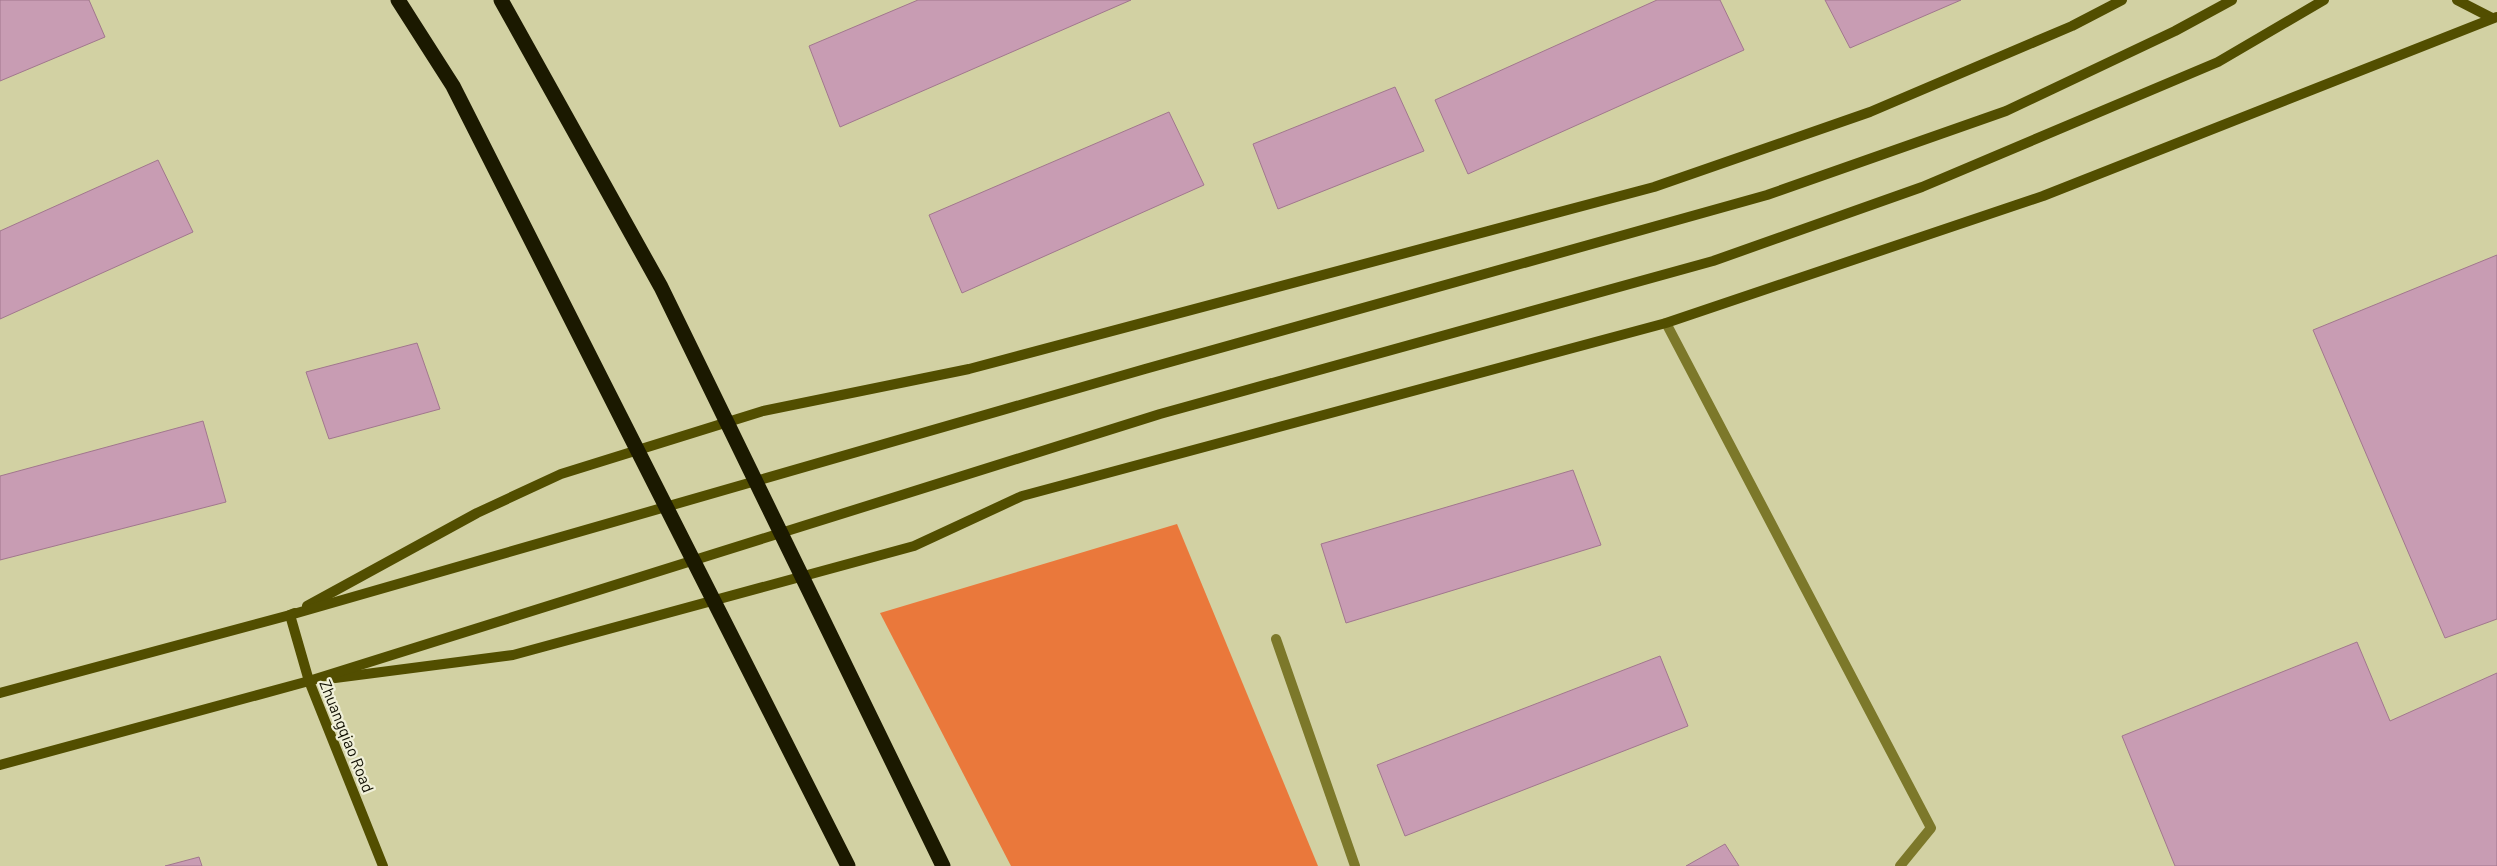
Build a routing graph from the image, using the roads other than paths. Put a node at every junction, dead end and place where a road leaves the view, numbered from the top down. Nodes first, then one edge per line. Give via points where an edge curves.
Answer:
1 (398, 0) edge
2 (501, 0) edge
3 (2122, 0) edge
4 (2232, 0) edge
5 (2324, 0) edge
6 (2457, 0) edge
7 (2495, 18) edge
8 (1666, 323) junction
9 (290, 615) junction
10 (1276, 639) dead end
11 (309, 681) junction
12 (0, 693) edge
13 (0, 765) edge
14 (383, 866) edge
15 (848, 866) edge
16 (943, 866) edge
17 (1355, 866) edge
18 (1900, 866) edge

1 - 15 highway, bridge via 457,95
2 - 16 highway, bridge via 661,287
3 - 9 main road via 2072,26 1870,112 1654,187 969,369 763,411 561,474 476,513
4 - 9 main road via 2175,31 2006,111 1767,195 1145,369
5 - 11 main road via 2218,62 1922,187 1713,261 1160,414
6 - 7 main road
7 - 8 main road via 2043,196
8 - 11 main road via 1022,496 914,546 513,655
8 - 18 street via 1931,828
9 - 11 main road, Zhuangqiao Road
9 - 12 main road
10 - 17 street
11 - 13 main road
11 - 14 main road, Zhuangqiao Road

